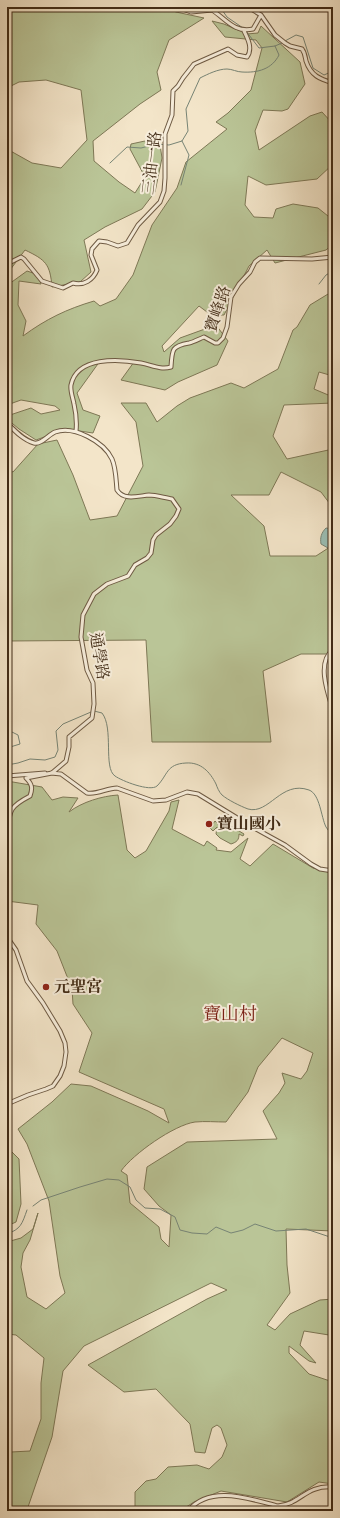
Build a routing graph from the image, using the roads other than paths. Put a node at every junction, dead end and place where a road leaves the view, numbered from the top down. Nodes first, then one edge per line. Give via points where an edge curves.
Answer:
1 (177, 7) edge
2 (248, 7) edge
3 (261, 15) junction
4 (244, 31) junction
5 (333, 83) edge
6 (333, 257) edge
7 (7, 264) edge
8 (7, 422) edge
9 (76, 431) junction
10 (333, 650) edge
11 (333, 710) edge
12 (52, 773) junction
13 (7, 776) edge
14 (7, 833) edge
15 (333, 871) edge
16 (7, 937) edge
17 (7, 1104) edge
18 (333, 1487) edge
19 (188, 1511) edge

1 - 4 street via 191,12 212,10 227,23
2 - 3 street
3 - 4 street via 253,29
3 - 5 street via 275,35 290,46 302,49 310,70 320,79
4 - 7 street, 三油一路 via 249,42 247,57 237,55 228,49 194,64 173,91 172,114 165,134 164,191 160,202 138,225 127,243 118,246 99,241 95,245 91,255 97,270 88,282 80,285 73,283 63,288 42,281 21,257
6 - 9 street, 寶峰路 via 312,260 260,258 231,297 223,338 218,343 204,337 190,343 181,343 171,356 171,367 162,368 124,361 102,361 84,366 74,378 71,387
8 - 9 street via 19,434 34,443 57,431
9 - 12 street, 通學路 via 104,448 112,460 117,490 120,494 172,499 179,509 170,524 156,535 147,558 135,565 128,576 107,584 94,594 83,615 81,637 87,670 93,683 94,709 92,718 69,737 70,747 66,760
10 - 11 street via 323,665
12 - 13 street
12 - 14 street via 26,778 31,783 30,796 14,804 9,814
12 - 15 street via 61,774 91,794 117,788 153,801 166,800 187,792 198,794 285,845 320,869
16 - 17 street via 16,950 27,981 60,1031 66,1052 64,1066 52,1086
18 - 19 street via 311,1490 287,1505 278,1506 236,1496 222,1496 204,1498

